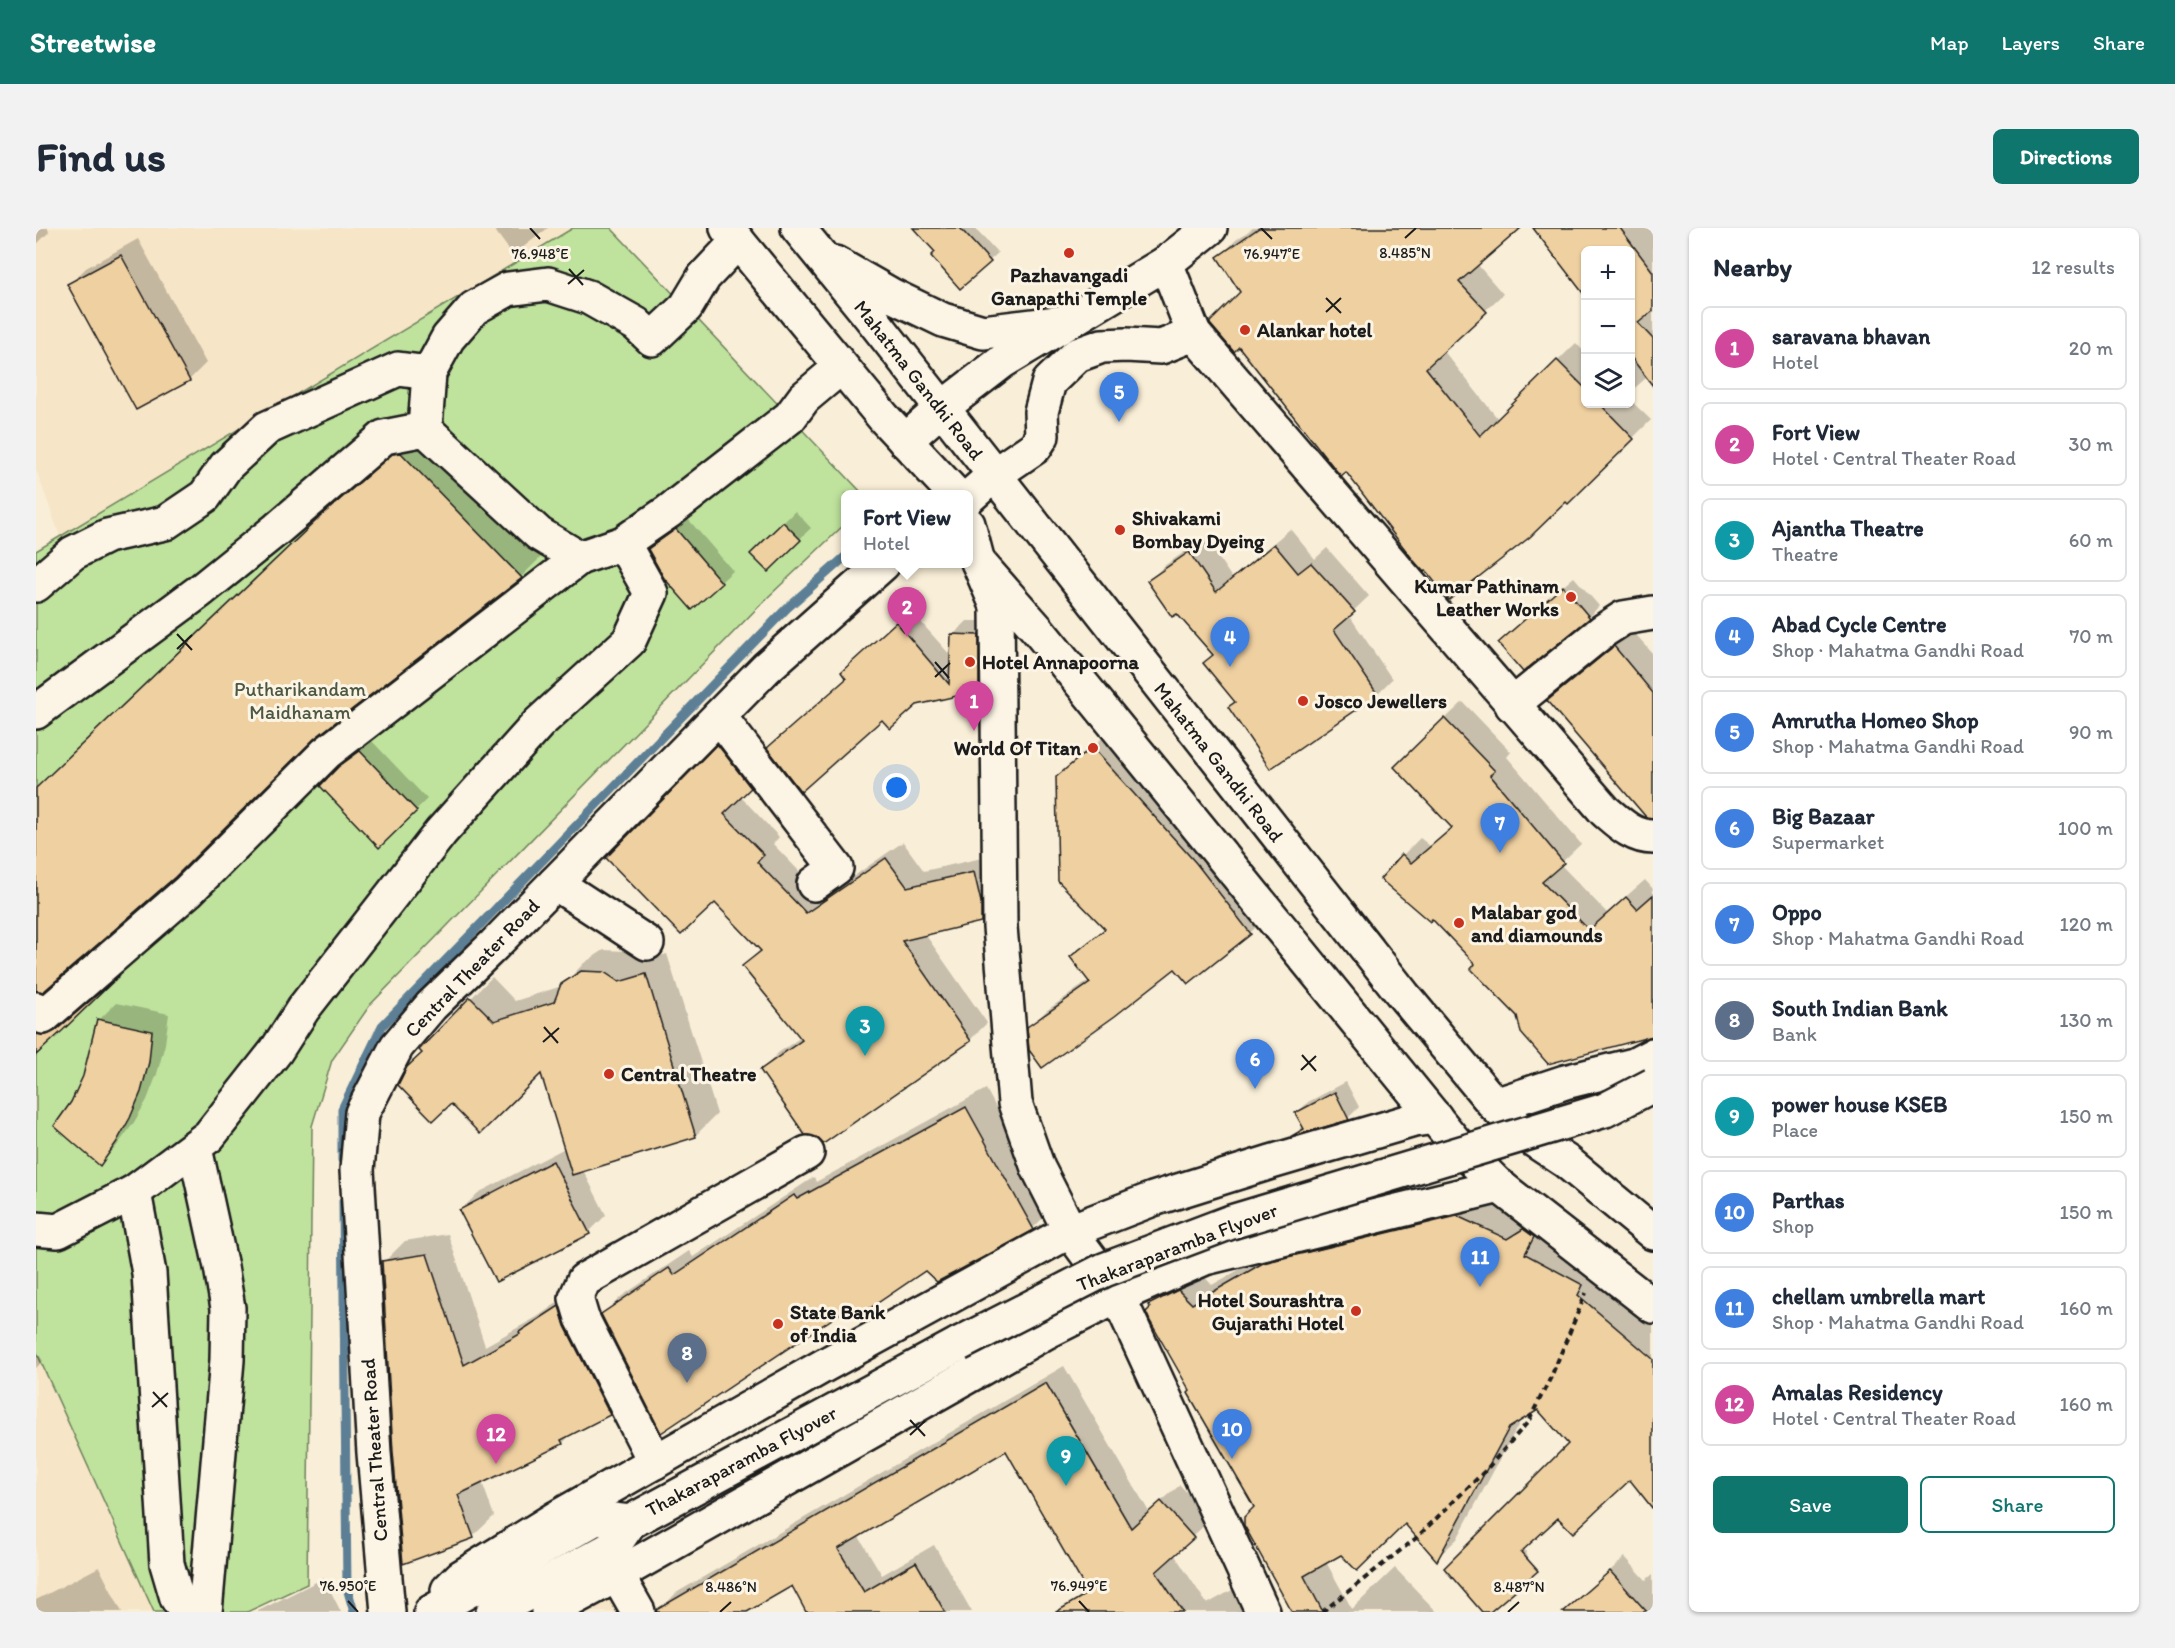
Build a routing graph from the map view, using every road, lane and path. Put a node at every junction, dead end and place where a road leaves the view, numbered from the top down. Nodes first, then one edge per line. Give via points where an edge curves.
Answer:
1 (798, 228) edge
2 (1210, 228) edge
3 (732, 235) edge
4 (818, 253) junction
5 (1167, 263) junction
6 (1066, 322) junction
7 (1194, 334) junction
8 (841, 367) junction
9 (429, 373) junction
10 (942, 408) junction
11 (425, 429) junction
12 (905, 441) junction
13 (994, 475) junction
14 (950, 490) edge
15 (973, 494) edge
16 (973, 541) edge
17 (623, 543) junction
18 (579, 558) junction
19 (978, 562) junction
20 (878, 568) edge
21 (36, 585) edge
22 (1653, 613) edge
23 (1512, 705) junction
24 (36, 712) edge
25 (718, 716) junction
26 (1653, 837) edge
27 (555, 883) junction
28 (814, 884) dead end
29 (647, 943) dead end
30 (36, 1009) edge
31 (1653, 1055) edge
32 (1653, 1085) edge
33 (1495, 1104) junction
34 (1435, 1118) junction
35 (195, 1148) junction
36 (807, 1153) dead end
37 (1500, 1186) junction
38 (134, 1192) junction
39 (36, 1229) edge
40 (1070, 1231) junction
41 (1653, 1233) edge
42 (1600, 1263) junction
43 (1118, 1296) junction
44 (1653, 1306) edge
45 (655, 1462) junction
46 (630, 1522) junction
47 (617, 1575) junction
48 (186, 1612) edge
49 (205, 1612) edge
50 (388, 1612) edge
51 (425, 1612) edge
52 (431, 1612) edge
53 (493, 1612) edge
54 (548, 1612) edge
55 (639, 1612) edge
56 (1263, 1612) edge
57 (1322, 1612) edge

1 - 4 street, Mahatma Gandhi Road
2 - 5 street
3 - 8 street
3 - 9 street via 686,307 652,339 636,324 588,297 548,284 508,289 474,308 448,338
4 - 6 street via 914,306 983,333
4 - 10 street, Mahatma Gandhi Road
5 - 6 street
5 - 7 street
6 - 10 street via 1003,361
7 - 13 street via 1161,347 1102,346 1077,355 1049,382 1041,412 1042,436 1035,447
7 - 23 street
8 - 12 street
8 - 17 street via 804,398 790,417
9 - 11 street
9 - 21 street via 398,369 267,428 226,466 205,496 165,523 107,536 73,553
10 - 12 street
10 - 13 street, Mahatma Gandhi Road
11 - 18 street via 539,534
11 - 24 street via 384,437 200,591
12 - 14 street
13 - 15 street
13 - 33 street, Mahatma Gandhi Road via 1404,996
16 - 19 street
17 - 18 street
17 - 35 street via 651,593 629,641 539,723 441,832 303,1009 269,1059 209,1136
18 - 30 street via 326,753 188,891 43,1017
19 - 34 street via 1037,629
19 - 40 street via 997,606 1000,927 1015,1103 1038,1168
20 - 25 street, Central Theater Road
22 - 23 street via 1623,618 1603,631
23 - 26 street via 1605,811 1623,827
25 - 27 street, Central Theater Road
25 - 28 street via 836,868
27 - 29 street
27 - 50 street, Central Theater Road via 431,1006 397,1046 362,1113 357,1170
31 - 33 street via 1634,1065
32 - 46 street, Thakaraparamba Flyover, bridge via 1605,1110 1231,1222 1104,1270
33 - 41 street, Mahatma Gandhi Road via 1523,1133 1567,1162
34 - 37 street
34 - 40 street via 1414,1120 1271,1162 1153,1199
35 - 38 street
35 - 49 street via 228,1308
36 - 45 street via 584,1280 576,1298 582,1318
37 - 42 street
37 - 43 street via 1205,1258
38 - 39 street via 58,1231
38 - 48 street via 149,1273 167,1564 177,1598
40 - 43 street
40 - 45 street
42 - 44 street
42 - 57 path via 1528,1422 1485,1471 1415,1539
43 - 47 street via 1046,1332
43 - 56 street
45 - 51 street via 558,1516 461,1577
46 - 52 street via 596,1518
46 - 53 street via 612,1548
47 - 54 street
47 - 55 street

